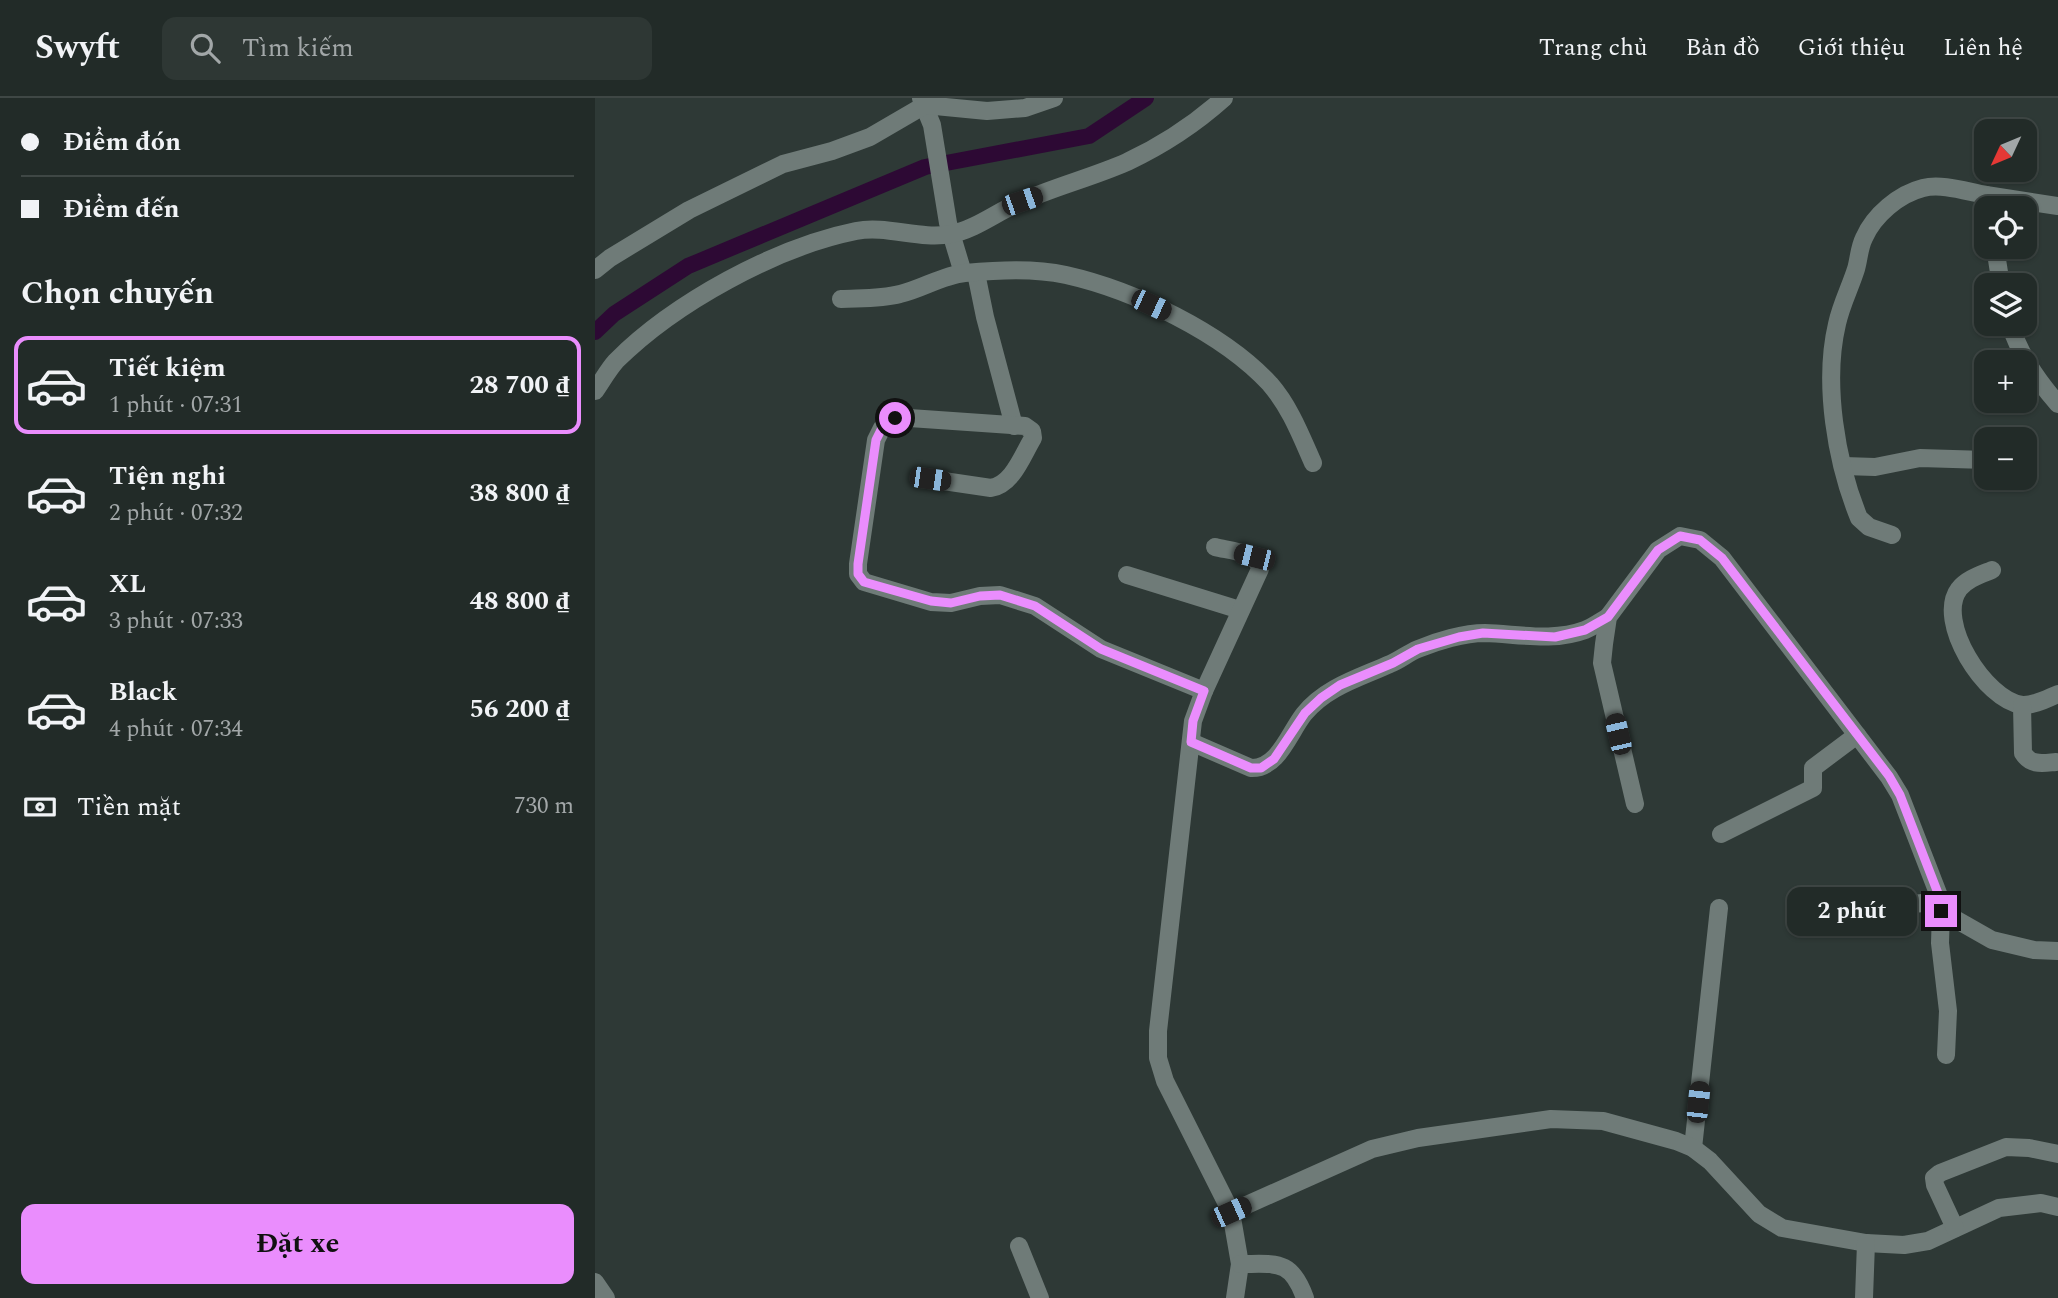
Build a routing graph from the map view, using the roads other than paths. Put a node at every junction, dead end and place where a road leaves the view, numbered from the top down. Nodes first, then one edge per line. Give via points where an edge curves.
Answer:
1 (1054, 98) edge
2 (1224, 98) edge
3 (923, 100) edge
4 (1974, 199) edge
5 (2037, 205) edge
6 (2058, 206) edge
7 (949, 228) junction
8 (595, 270) edge
9 (969, 273) junction
10 (841, 299) dead end
11 (2014, 336) edge
12 (595, 391) edge
13 (2058, 404) edge
14 (1014, 426) junction
15 (1974, 460) edge
16 (1313, 464) dead end
17 (1844, 466) junction
18 (930, 479) dead end
19 (1892, 535) dead end
20 (1216, 547) dead end
21 (1992, 570) dead end
22 (1127, 575) dead end
23 (1240, 610) junction
24 (1608, 617) junction
25 (1204, 691) junction
26 (2058, 694) edge
27 (2022, 705) junction
28 (1857, 735) junction
29 (1191, 742) junction
30 (2056, 762) dead end
31 (1635, 804) dead end
32 (1721, 834) dead end
33 (1941, 906) junction
34 (1719, 908) dead end
35 (1803, 916) dead end
36 (2058, 951) edge
37 (1946, 1055) dead end
38 (1693, 1149) junction
39 (2058, 1154) edge
40 (2058, 1207) edge
41 (1231, 1212) junction
42 (1955, 1228) junction
43 (1866, 1243) junction
44 (1019, 1246) dead end
45 (1240, 1264) junction
46 (595, 1282) edge
47 (607, 1298) edge
48 (1040, 1298) edge
49 (1235, 1298) edge
50 (1305, 1298) edge
51 (1864, 1298) edge

1 - 3 street via 1025,108 987,111
2 - 7 street via 1188,127 1128,161 1022,201 975,225
3 - 7 street via 932,125
3 - 8 street via 870,137 783,164 689,209
4 - 17 street via 1925,187 1883,211 1862,240 1833,344 1833,414
5 - 6 street
7 - 9 street
7 - 12 street via 918,235 859,231 786,252 649,331 614,363
9 - 10 street via 901,294
9 - 14 street
9 - 16 street via 1065,275 1190,323 1270,385 1292,416
11 - 13 street via 2039,382
14 - 18 street via 1025,426 1033,438 1000,486
14 - 25 street via 895,418 882,428 876,440 858,574 864,582 931,601 951,603 1000,595 1035,606 1101,649
15 - 17 street via 1920,458 1875,467
17 - 19 street via 1859,518
20 - 23 street via 1259,562 1260,569
21 - 27 street via 1968,580 1958,591 1955,632 1971,665 1992,688
22 - 23 street
23 - 25 street
24 - 28 street via 1658,550 1680,536 1700,540 1722,558
24 - 29 street via 1585,630 1555,637 1483,633 1418,649 1321,698 1305,713 1274,759 1261,768
24 - 31 street via 1602,663
25 - 29 street
26 - 27 street
27 - 30 street via 2027,760
28 - 32 street via 1813,768 1813,789
28 - 33 street via 1900,795
29 - 41 street via 1158,1058 1165,1081
33 - 35 street
33 - 36 street via 1992,940
33 - 37 street
34 - 38 street
38 - 41 street via 1604,1121 1551,1119 1372,1149
38 - 43 street via 1759,1214 1782,1228
39 - 42 street via 2006,1147 1940,1173 1934,1178 1935,1185
40 - 42 street via 2041,1203 1999,1209
41 - 45 street
42 - 43 street via 1904,1245
43 - 51 street
44 - 48 street
45 - 49 street
45 - 50 street via 1278,1264 1290,1270
46 - 47 street

